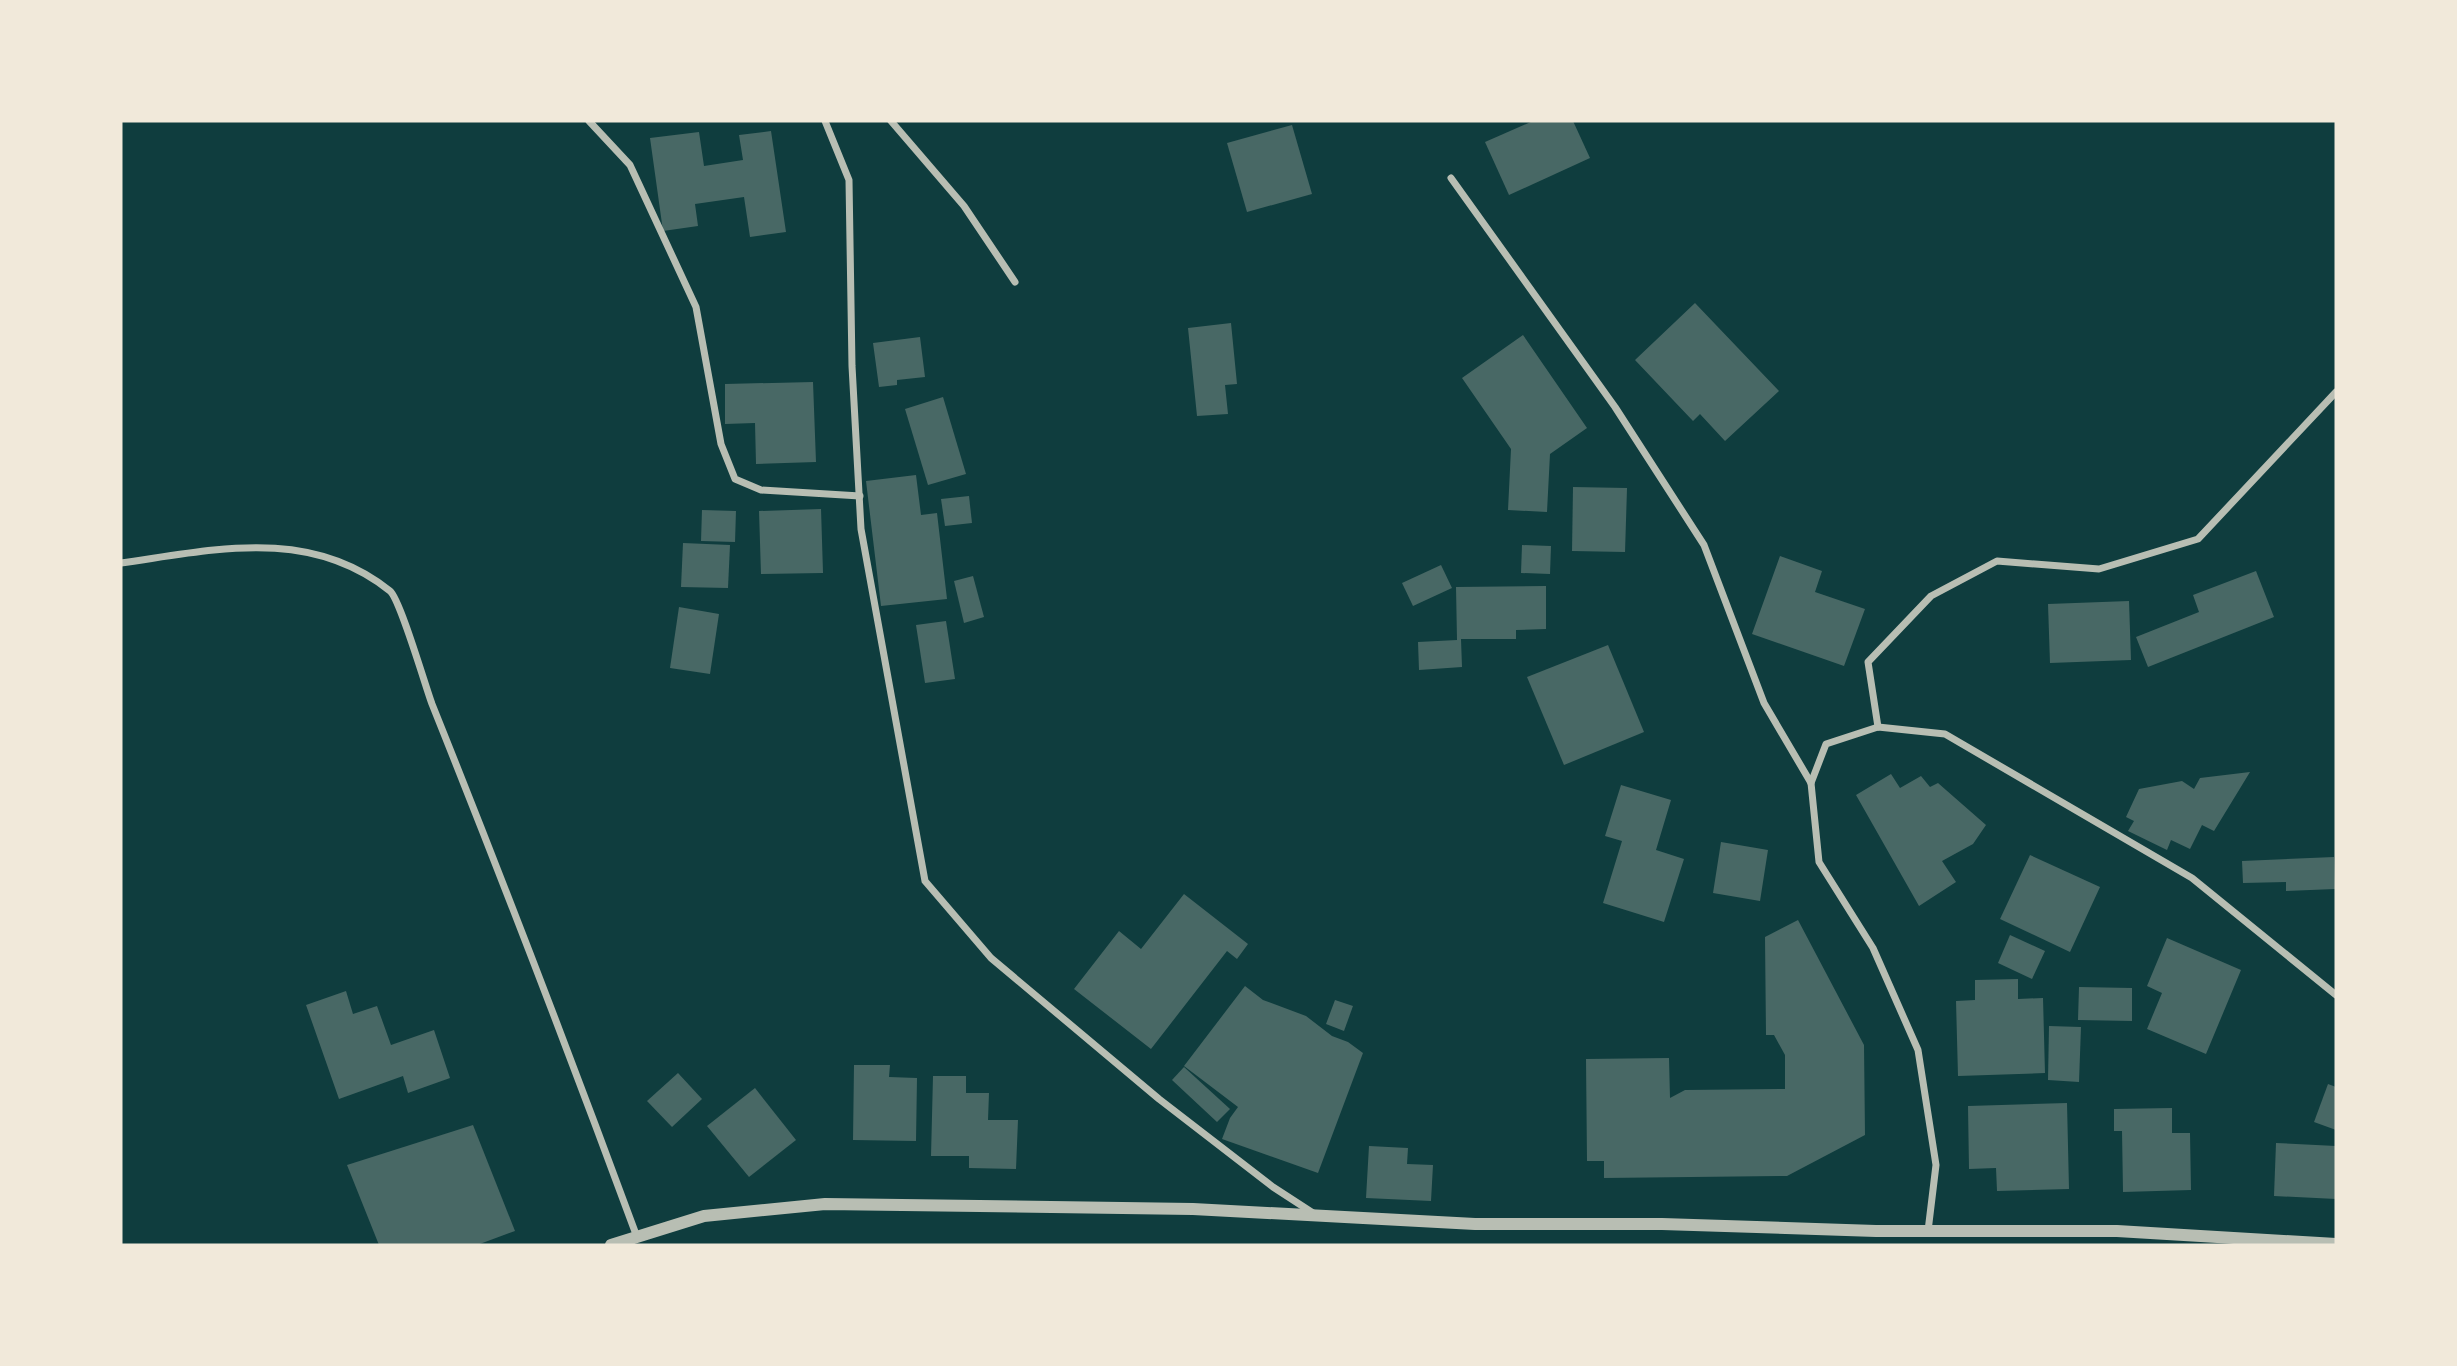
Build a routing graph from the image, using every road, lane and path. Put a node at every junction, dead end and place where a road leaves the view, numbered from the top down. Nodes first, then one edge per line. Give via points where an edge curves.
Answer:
1 (589, 121) edge
2 (825, 121) edge
3 (891, 121) edge
4 (1451, 178) dead end
5 (1015, 282) dead end
6 (2336, 392) edge
7 (860, 496) junction
8 (121, 563) edge
9 (1878, 726) junction
10 (1811, 783) junction
11 (2336, 995) edge
12 (1316, 1215) junction
13 (1928, 1231) junction
14 (637, 1237) junction
15 (2336, 1244) edge
16 (611, 1245) edge

1 - 7 street via 630,165 696,307 721,444 735,479 761,490
2 - 7 street via 849,180
3 - 5 street via 964,206
4 - 10 street via 1615,407 1704,545 1764,703
6 - 9 street via 2198,539 2099,569 1997,561 1931,596 1868,662
7 - 12 street via 861,529 925,881 991,958 1159,1099
8 - 14 street via 254,545 329,555 392,592
9 - 10 street via 1826,744
9 - 11 street via 1945,734 2158,858 2192,878
10 - 13 street via 1819,862 1873,948 1918,1050 1936,1166
12 - 13 street via 1475,1224
12 - 14 street via 825,1204 704,1216
13 - 15 street via 2117,1231
14 - 16 street

